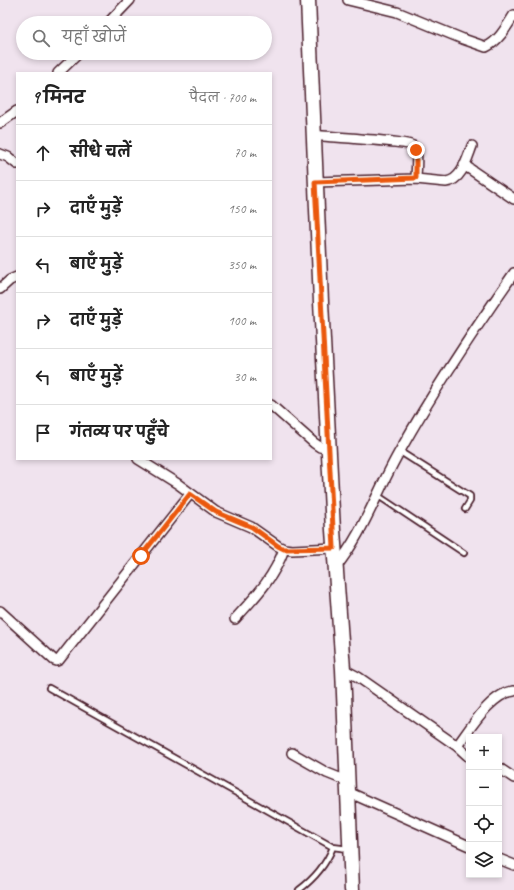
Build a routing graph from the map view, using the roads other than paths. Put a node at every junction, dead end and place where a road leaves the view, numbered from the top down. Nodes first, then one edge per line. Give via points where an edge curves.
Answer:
1 (130, 0) edge
2 (308, 0) edge
3 (348, 0) edge
4 (514, 15) edge
5 (115, 16) edge
6 (72, 60) edge
7 (59, 72) edge
8 (16, 112) edge
9 (0, 123) edge
10 (313, 136) junction
11 (472, 146) dead end
12 (0, 154) edge
13 (16, 163) edge
14 (464, 165) junction
15 (416, 178) junction
16 (315, 182) junction
17 (514, 199) edge
18 (514, 273) edge
19 (16, 277) edge
20 (0, 289) edge
21 (272, 406) edge
22 (329, 449) junction
23 (400, 451) junction
24 (140, 460) edge
25 (190, 494) junction
26 (377, 495) junction
27 (465, 509) dead end
28 (334, 548) junction
29 (284, 549) junction
30 (464, 553) dead end
31 (335, 568) junction
32 (0, 612) edge
33 (235, 620) dead end
34 (343, 669) junction
35 (49, 688) dead end
36 (514, 691) edge
37 (457, 746) junction
38 (292, 753) dead end
39 (466, 754) edge
40 (502, 770) edge
41 (514, 778) edge
42 (348, 786) junction
43 (466, 845) edge
44 (333, 846) junction
45 (350, 850) junction
46 (502, 860) edge
47 (514, 865) edge
48 (299, 890) edge
49 (352, 890) edge

1 - 5 street
2 - 10 main road
3 - 4 street via 397,12 486,47 498,38
6 - 7 street
8 - 9 street
10 - 15 street via 408,143 415,147
10 - 16 main road
11 - 14 street
12 - 13 street
14 - 15 street via 460,174 450,182
14 - 17 street
15 - 16 street
16 - 22 main road
18 - 23 street via 425,406
19 - 20 street
21 - 22 street via 314,443
22 - 28 main road
23 - 26 street
23 - 27 lane via 470,496
24 - 25 street
25 - 29 street via 216,512 252,527
25 - 32 street via 59,660 54,660
26 - 30 lane
26 - 31 street via 352,546
28 - 29 street
28 - 31 main road
29 - 33 street via 270,578
31 - 34 main road
34 - 37 street
34 - 42 main road
35 - 44 lane
36 - 37 street via 492,703
37 - 39 street
38 - 42 street
40 - 41 street
42 - 43 street
42 - 45 main road
44 - 45 lane
44 - 48 lane via 322,868
45 - 49 main road
46 - 47 street

